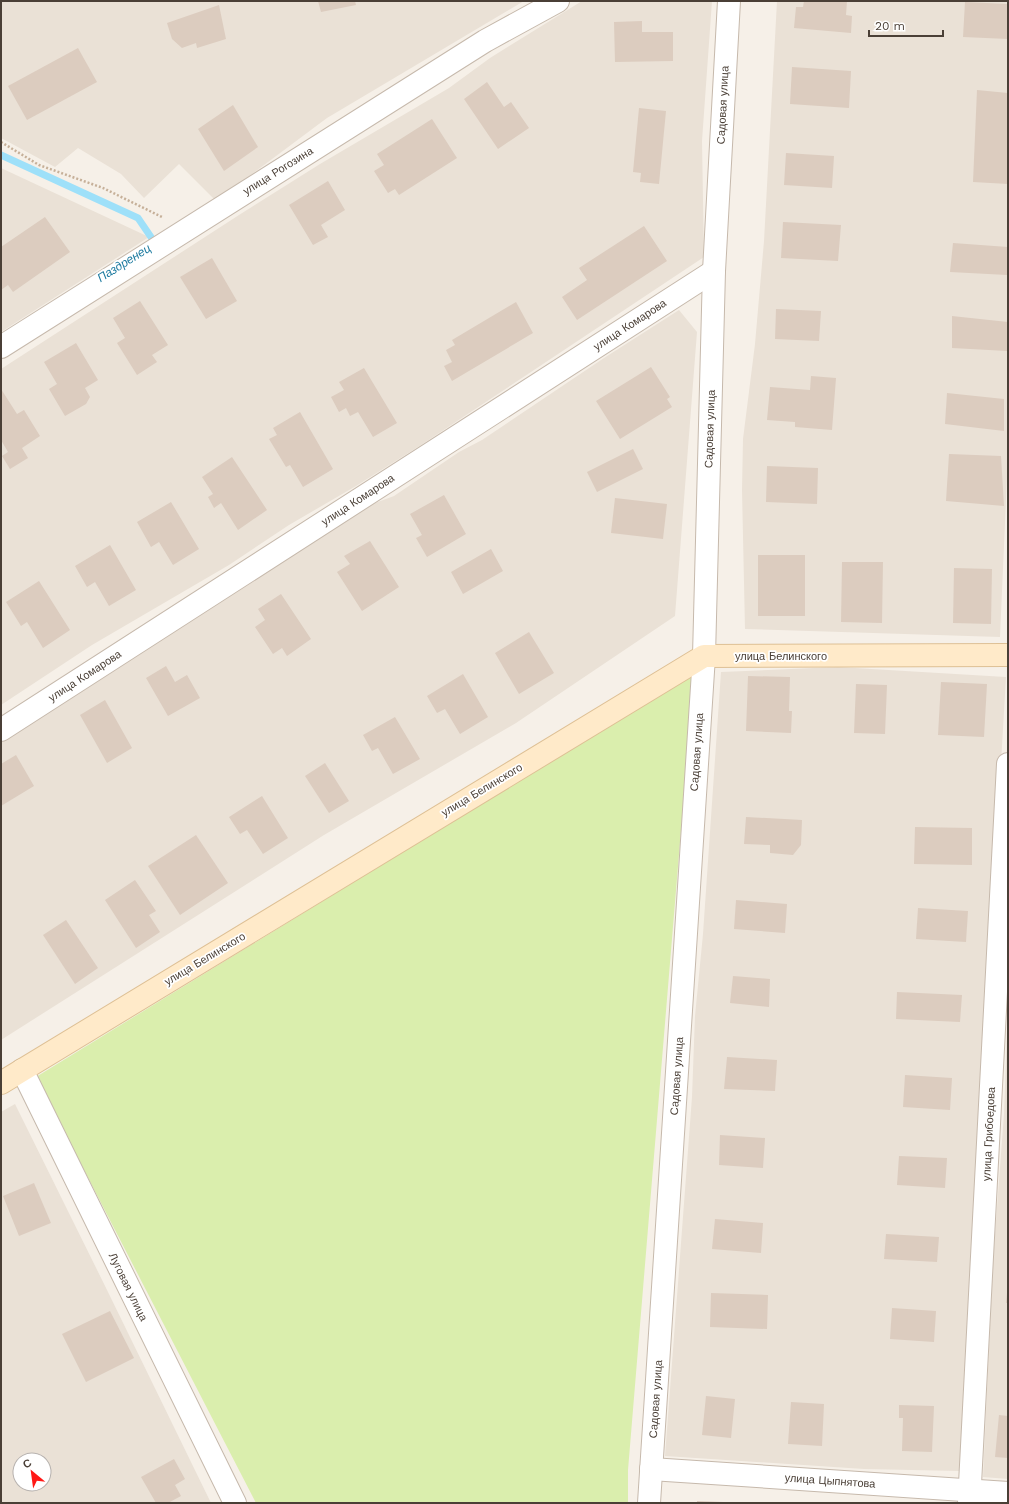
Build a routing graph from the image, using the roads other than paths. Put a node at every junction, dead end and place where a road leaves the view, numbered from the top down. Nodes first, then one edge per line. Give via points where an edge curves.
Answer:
1 (558, 1) edge
2 (729, 1) edge
3 (714, 271) junction
4 (1, 347) edge
5 (1008, 654) edge
6 (704, 656) junction
7 (1, 730) edge
8 (1008, 764) edge
9 (22, 1070) junction
10 (1, 1083) edge
11 (651, 1469) junction
12 (1008, 1493) edge
13 (970, 1496) edge
14 (235, 1503) edge
15 (649, 1503) edge

1 - 4 street, улица Рогозина via 485,41
2 - 3 street, Садовая улица
3 - 6 street, Садовая улица
3 - 7 street, улица Комарова
5 - 6 street, улица Белинского
6 - 9 street, улица Белинского
6 - 11 street, Садовая улица
8 - 13 street, улица Грибоедова
9 - 10 street, улица Белинского
9 - 14 street, Луговая улица
11 - 13 street, улица Цыпнятова
11 - 15 street, Садовая улица
12 - 13 street, улица Цыпнятова

